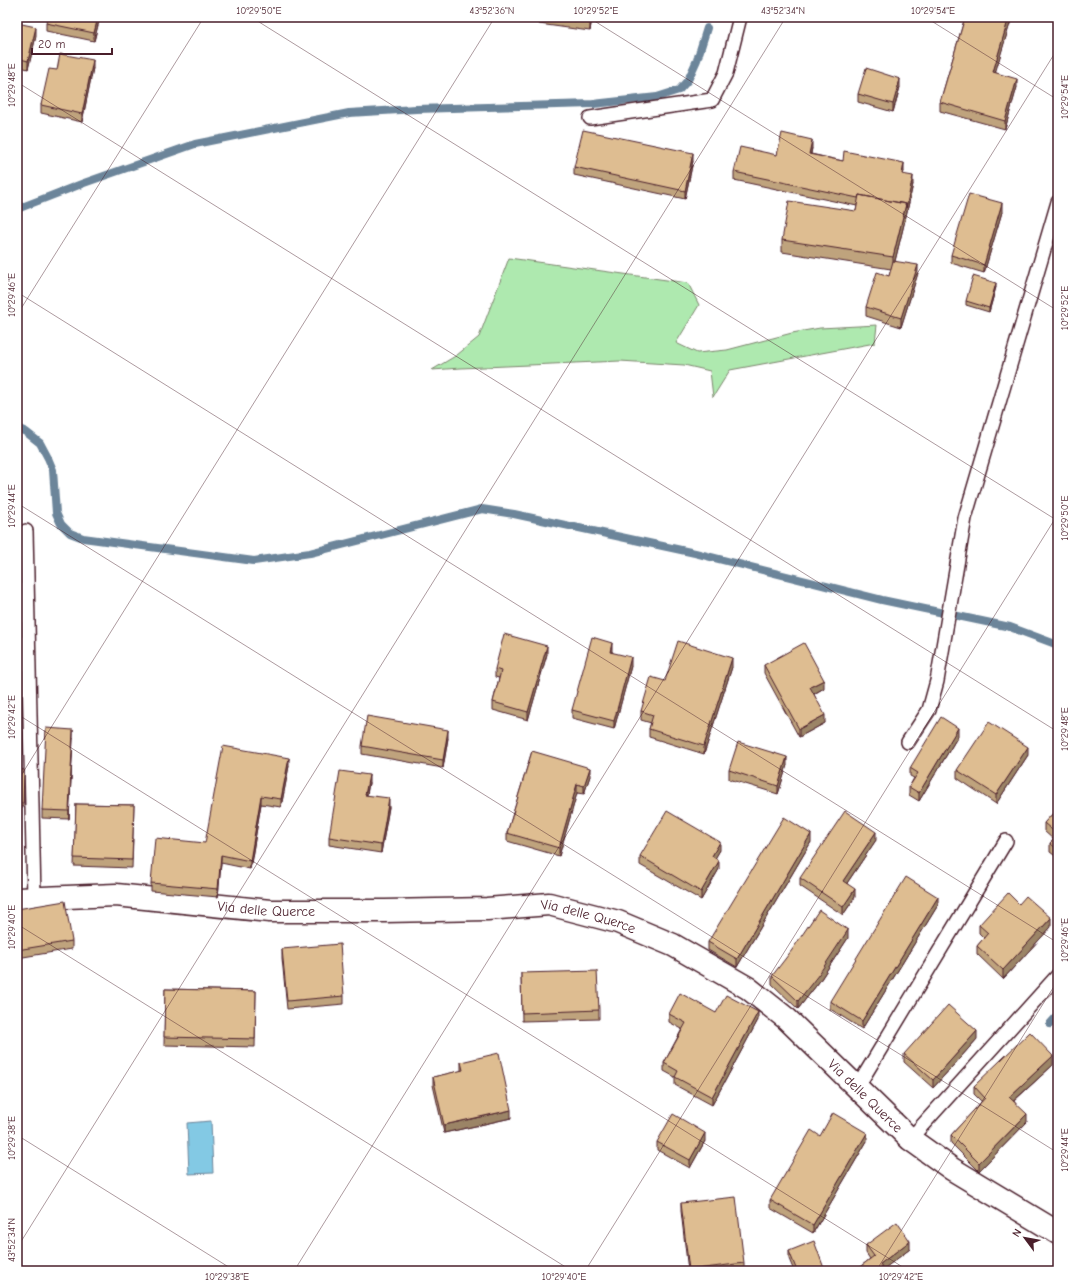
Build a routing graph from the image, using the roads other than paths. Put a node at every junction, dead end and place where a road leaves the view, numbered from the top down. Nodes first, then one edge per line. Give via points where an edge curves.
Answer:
1 (740, 17) edge
2 (590, 118) dead end
3 (1058, 202) edge
4 (26, 531) dead end
5 (908, 742) dead end
6 (1006, 841) dead end
7 (26, 899) edge
8 (1058, 975) edge
9 (858, 1086) junction
10 (910, 1139) junction
11 (1058, 1233) edge

1 - 2 lane via 726,73 712,100
3 - 5 lane via 965,518 937,681 929,710
4 - 7 lane
6 - 9 lane
7 - 9 street, Via delle Querce via 116,895 270,911 479,909 549,904 618,922 673,945 748,988 788,1019
8 - 10 lane
9 - 10 street, Via delle Querce
10 - 11 street, Via delle Querce via 952,1169

